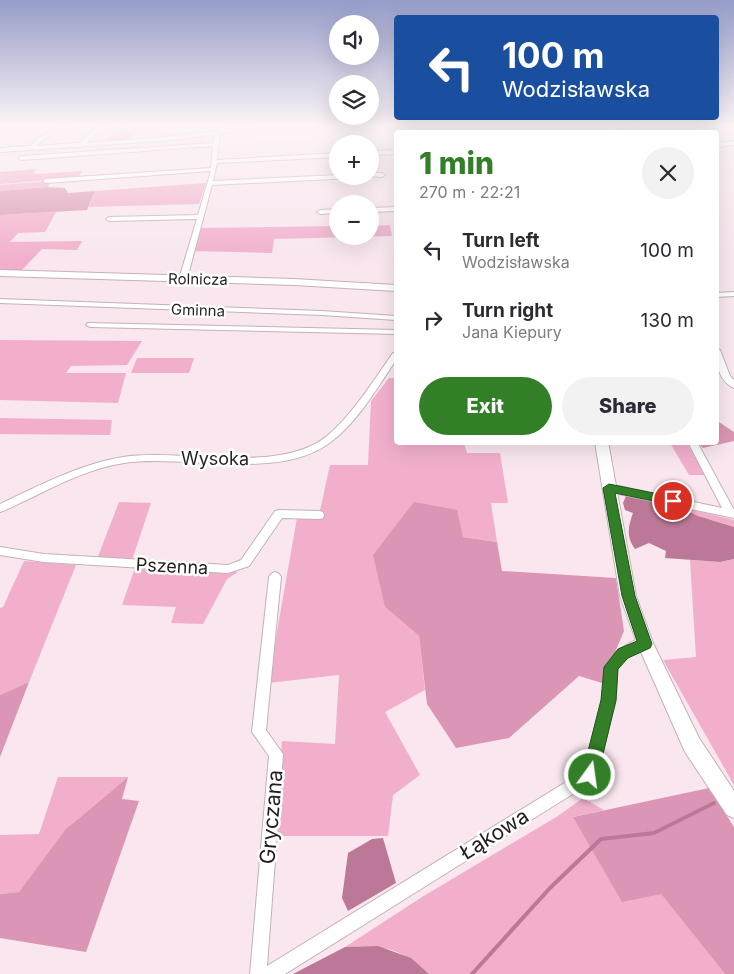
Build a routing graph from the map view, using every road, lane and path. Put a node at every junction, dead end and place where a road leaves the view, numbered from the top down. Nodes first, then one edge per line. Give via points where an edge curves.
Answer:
1 (157, 170) edge
2 (212, 170) edge
3 (329, 177) edge
4 (46, 181) dead end
5 (209, 183) junction
6 (394, 209) edge
7 (379, 210) edge
8 (320, 212) dead end
9 (329, 212) edge
10 (199, 217) junction
11 (109, 219) dead end
12 (0, 273) edge
13 (183, 279) junction
14 (394, 288) edge
15 (734, 294) edge
16 (719, 295) edge
17 (0, 301) edge
18 (394, 318) edge
19 (90, 325) dead end
20 (394, 332) edge
21 (394, 358) edge
22 (719, 360) edge
23 (733, 383) edge
24 (602, 445) edge
25 (694, 445) edge
26 (609, 488) junction
27 (0, 508) edge
28 (732, 513) edge
29 (318, 515) dead end
30 (0, 552) edge
31 (275, 577) dead end
32 (645, 644) junction
33 (734, 808) edge
34 (258, 974) edge
35 (269, 974) edge

1 - 4 street
2 - 5 street
3 - 5 street
5 - 10 street
6 - 7 street
8 - 9 street
10 - 11 street
10 - 13 street
12 - 13 street, Rolnicza
13 - 14 street, Rolnicza
15 - 16 street
17 - 18 street, Gminna
19 - 20 street
21 - 27 street, Wysoka via 334,434 319,446 267,458 124,460 75,475
22 - 23 street via 723,373
24 - 26 street
25 - 28 street
26 - 28 street
26 - 32 street via 628,596
29 - 30 street, Pszenna via 278,514 245,563 228,569 44,558
31 - 34 street, Gryczana via 259,732 276,754
32 - 33 street via 692,745
32 - 35 street, Łąkowa via 623,653 611,667 609,700 590,775

